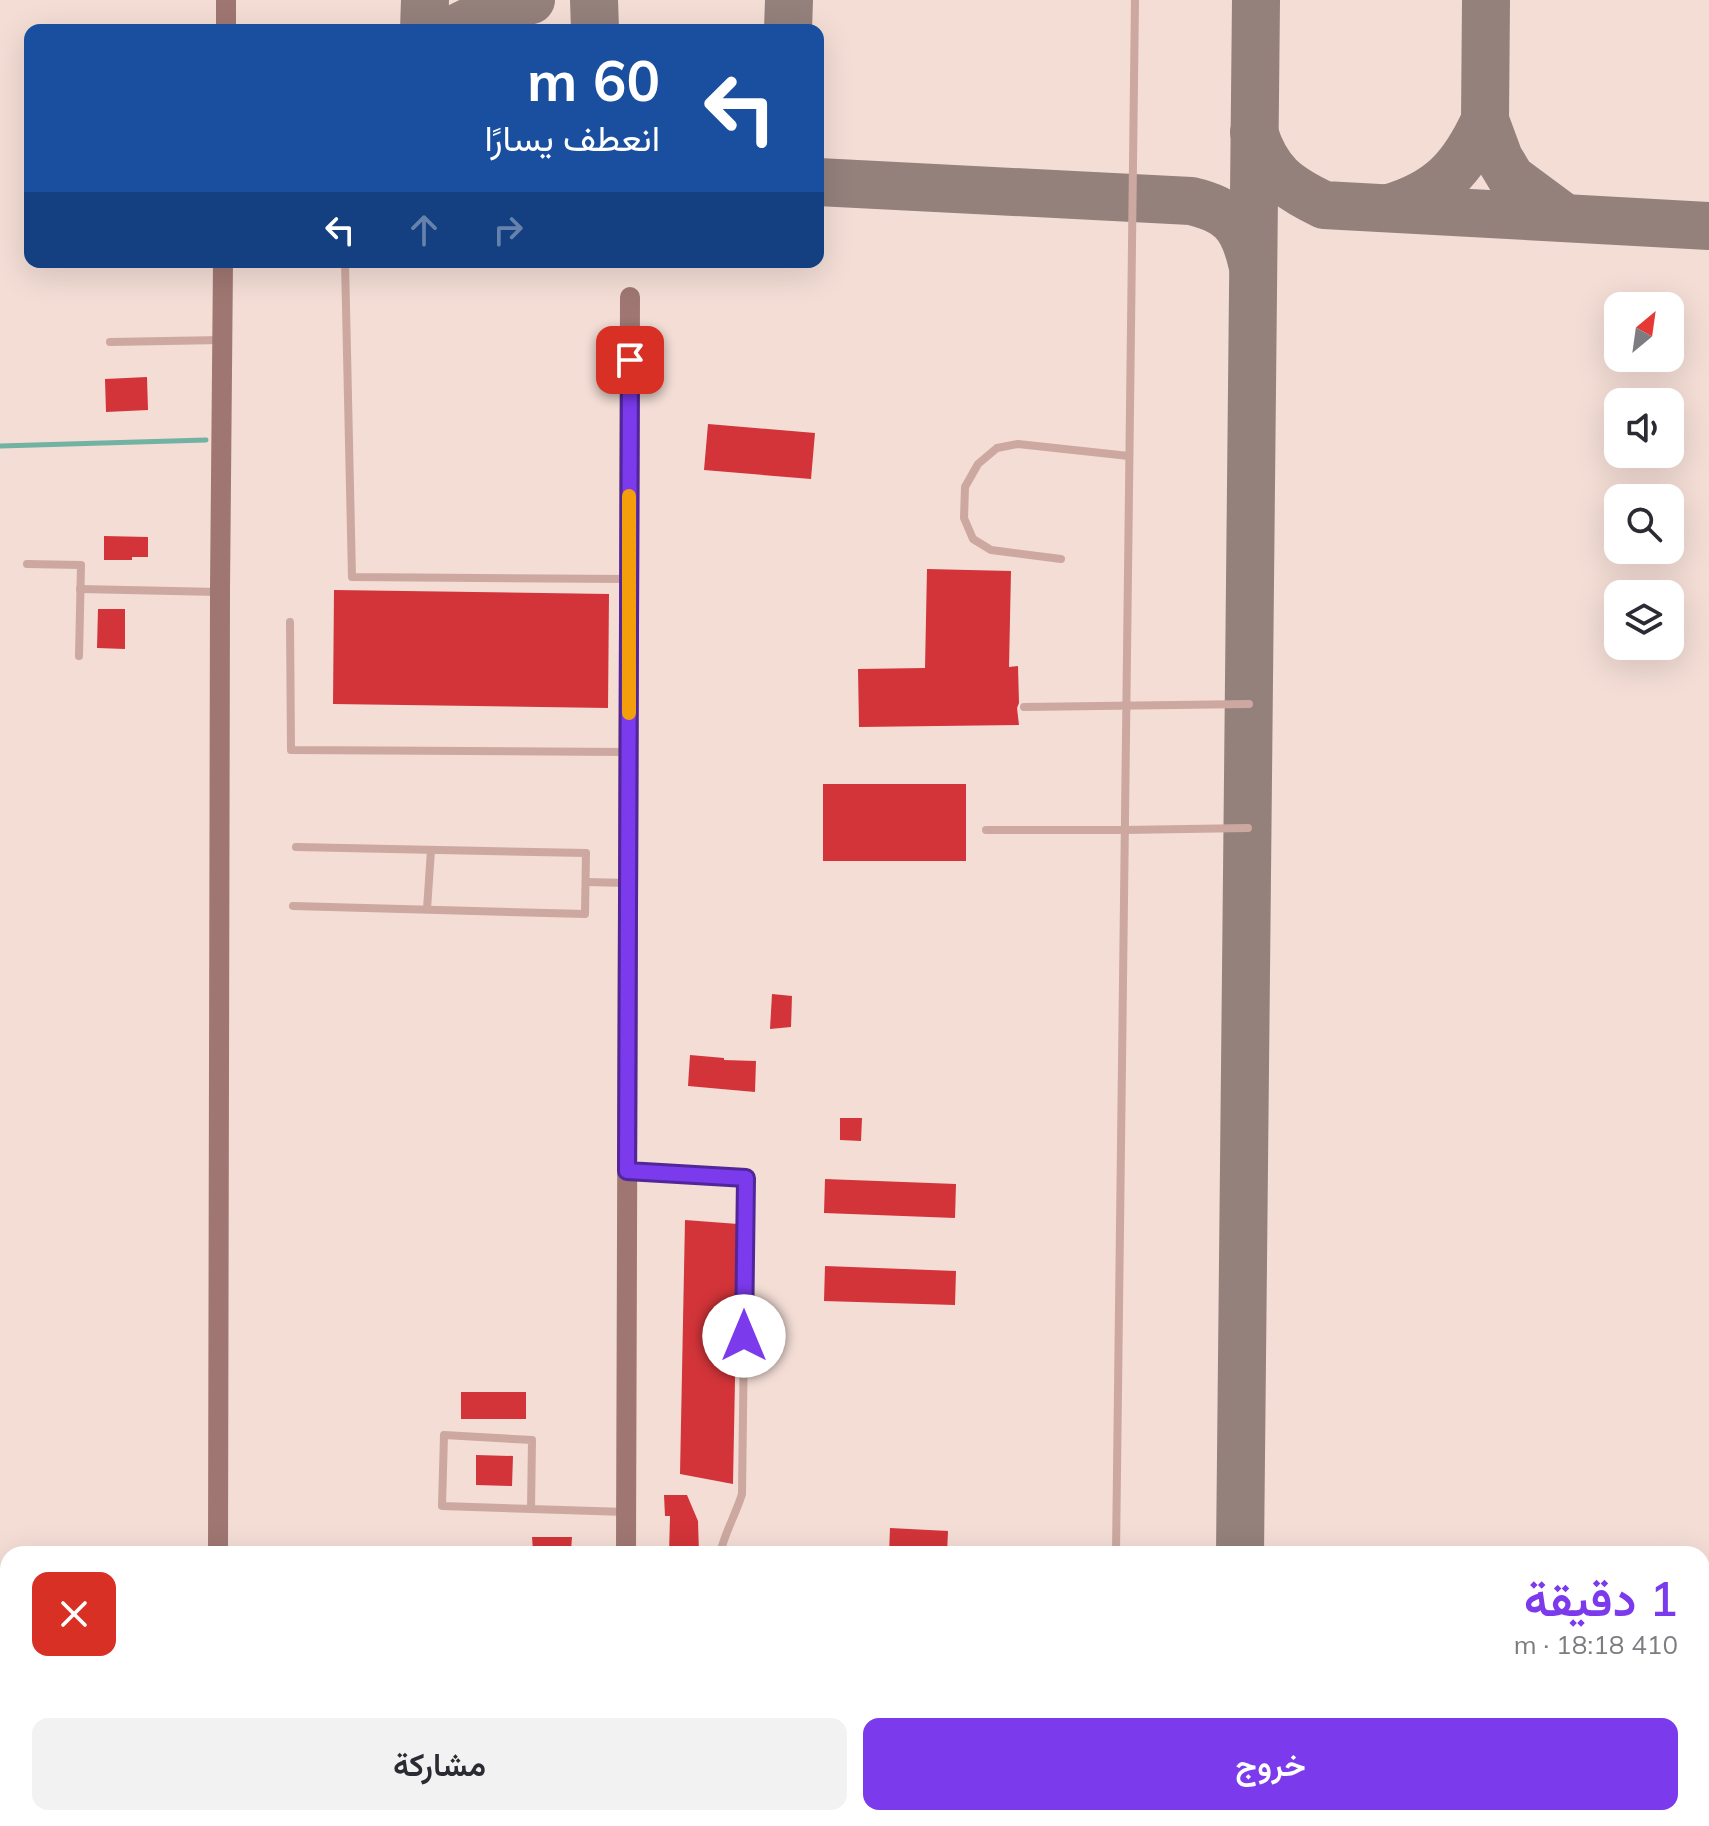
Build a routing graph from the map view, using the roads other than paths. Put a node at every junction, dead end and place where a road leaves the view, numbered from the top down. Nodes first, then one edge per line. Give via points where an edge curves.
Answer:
1 (226, 0) edge
2 (1135, 0) edge
3 (226, 24) edge
4 (223, 268) edge
5 (345, 268) edge
6 (630, 297) dead end
7 (223, 340) junction
8 (110, 342) dead end
9 (1129, 456) junction
10 (1061, 559) dead end
11 (27, 564) dead end
12 (629, 579) junction
13 (80, 589) junction
14 (220, 592) junction
15 (290, 622) dead end
16 (79, 656) dead end
17 (1249, 704) dead end
18 (1126, 705) junction
19 (1024, 707) dead end
20 (628, 752) junction
21 (1248, 828) dead end
22 (986, 830) dead end
23 (1124, 830) junction
24 (296, 847) dead end
25 (431, 850) junction
26 (586, 882) junction
27 (628, 883) junction
28 (293, 906) dead end
29 (427, 909) junction
30 (627, 1171) junction
31 (531, 1509) junction
32 (626, 1512) junction
33 (218, 1546) edge
34 (626, 1546) edge
35 (722, 1546) edge
36 (1116, 1546) edge

1 - 3 street
2 - 9 lane
4 - 7 street
5 - 12 lane via 352,577
6 - 12 street
7 - 8 lane
7 - 14 street
9 - 10 lane via 1018,444 997,448 978,464 965,487 964,518 973,539 991,550
9 - 18 lane
11 - 13 lane via 81,565
12 - 20 street
13 - 14 lane
13 - 16 lane
14 - 33 street
15 - 20 lane via 291,750
17 - 18 lane
18 - 19 lane
18 - 23 lane
20 - 27 street
21 - 23 lane
22 - 23 lane
23 - 36 lane
24 - 25 lane
25 - 26 lane via 586,853
25 - 29 lane
26 - 27 lane
26 - 29 lane via 585,914
27 - 30 street
28 - 29 lane
30 - 32 street
30 - 35 lane via 746,1178 742,1494
31 - 31 lane via 442,1506 444,1435 532,1440
31 - 32 lane
32 - 34 street

